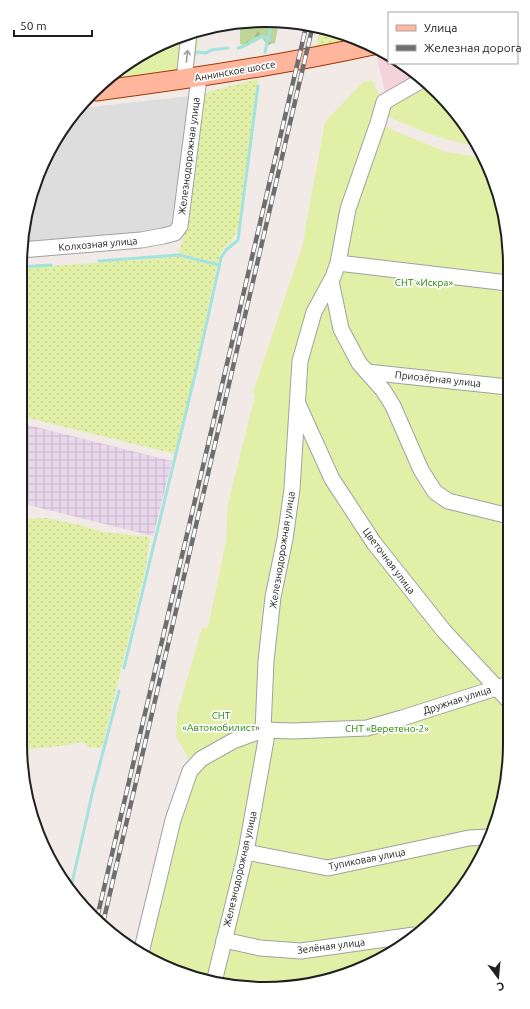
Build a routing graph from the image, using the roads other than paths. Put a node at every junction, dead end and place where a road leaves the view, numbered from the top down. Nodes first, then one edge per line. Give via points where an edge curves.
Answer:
1 (189, 40) edge
2 (361, 48) edge
3 (192, 79) junction
4 (418, 83) edge
5 (104, 90) edge
6 (175, 233) joint
7 (28, 249) edge
8 (338, 263) junction
9 (331, 280) junction
10 (503, 282) edge
11 (367, 372) junction
12 (503, 386) edge
13 (297, 401) junction
14 (503, 515) edge
15 (503, 686) edge
16 (262, 730) junction
17 (484, 837) edge
18 (246, 852) junction
19 (405, 936) edge
20 (224, 940) junction
21 (143, 948) edge
22 (215, 976) edge

3 -> 1 street, Железнодорожная улица
2 - 3 main road, Аннинское шоссе
3 - 5 main road, Аннинское шоссе
3 - 6 street, Железнодорожная улица via 180,226
4 - 8 street, Железнодорожная улица via 384,102 348,209
6 - 7 street, Колхозная улица via 141,240
8 - 9 street, Железнодорожная улица
8 - 10 street
9 - 11 street via 341,329 359,363
9 - 13 street, Железнодорожная улица via 314,312 300,361
11 - 12 street, Приозёрная улица
11 - 14 street via 384,390 421,470 435,492 448,501
13 - 15 street, Цветочная улица via 332,479 374,543 444,631
13 - 16 street, Железнодорожная улица via 292,490 273,597
15 - 16 street, Дружная улица via 367,728
16 - 18 street, Железнодорожная улица via 266,740
16 - 21 street via 233,741 201,759 190,771 173,820
17 - 18 street, Тупиковая улица via 469,838 328,868
18 - 20 street, Железнодорожная улица
19 - 20 street, Зелёная улица via 302,951 260,948
20 - 22 street, Железнодорожная улица

